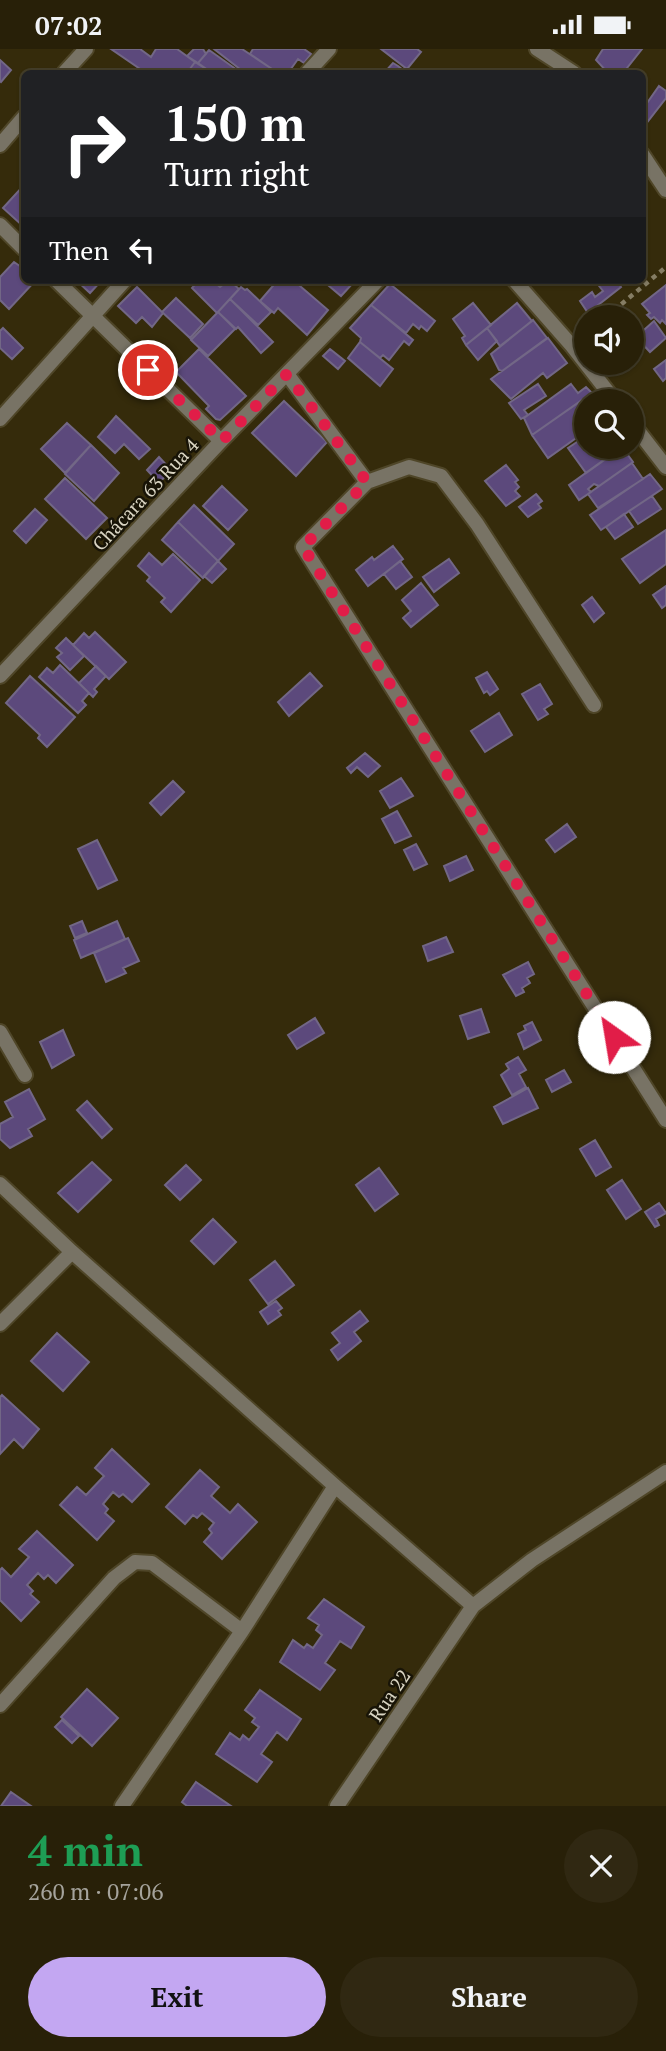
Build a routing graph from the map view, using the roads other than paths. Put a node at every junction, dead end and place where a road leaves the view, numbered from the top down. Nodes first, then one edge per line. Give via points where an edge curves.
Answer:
1 (86, 49) edge
2 (329, 49) edge
3 (537, 49) edge
4 (67, 70) edge
5 (310, 70) edge
6 (566, 70) edge
7 (21, 120) edge
8 (0, 145) edge
9 (646, 160) edge
10 (666, 190) edge
11 (0, 225) edge
12 (21, 246) edge
13 (60, 284) edge
14 (122, 284) edge
15 (374, 284) edge
16 (518, 284) edge
17 (93, 317) junction
18 (287, 374) junction
19 (606, 389) edge
20 (0, 419) edge
21 (644, 439) edge
22 (222, 441) junction
23 (666, 467) edge
24 (367, 482) junction
25 (0, 676) edge
26 (594, 705) dead end
27 (0, 1032) edge
28 (25, 1075) dead end
29 (666, 1120) edge
30 (0, 1184) edge
31 (72, 1252) junction
32 (0, 1324) edge
33 (666, 1472) edge
34 (335, 1486) junction
35 (473, 1606) junction
36 (242, 1631) junction
37 (0, 1705) edge
38 (122, 1806) edge
39 (337, 1806) edge

1 - 4 street
2 - 5 street
3 - 6 street
7 - 8 street
9 - 10 street
11 - 12 street
13 - 17 street
14 - 17 street
15 - 18 street, Chácara 63 Rua 4
16 - 19 street
17 - 20 street
17 - 22 street
18 - 22 street, Chácara 63 Rua 4
18 - 24 street
21 - 23 street
22 - 25 street, Chácara 63 Rua 4
24 - 26 street via 409,467 441,475
24 - 29 street via 303,547
27 - 28 street
30 - 31 street
31 - 32 street
31 - 34 street
33 - 35 street, Rua 22 via 532,1560
34 - 35 street
34 - 36 street
35 - 39 street, Rua 22
36 - 37 street via 152,1563 135,1562 114,1578
36 - 38 street

